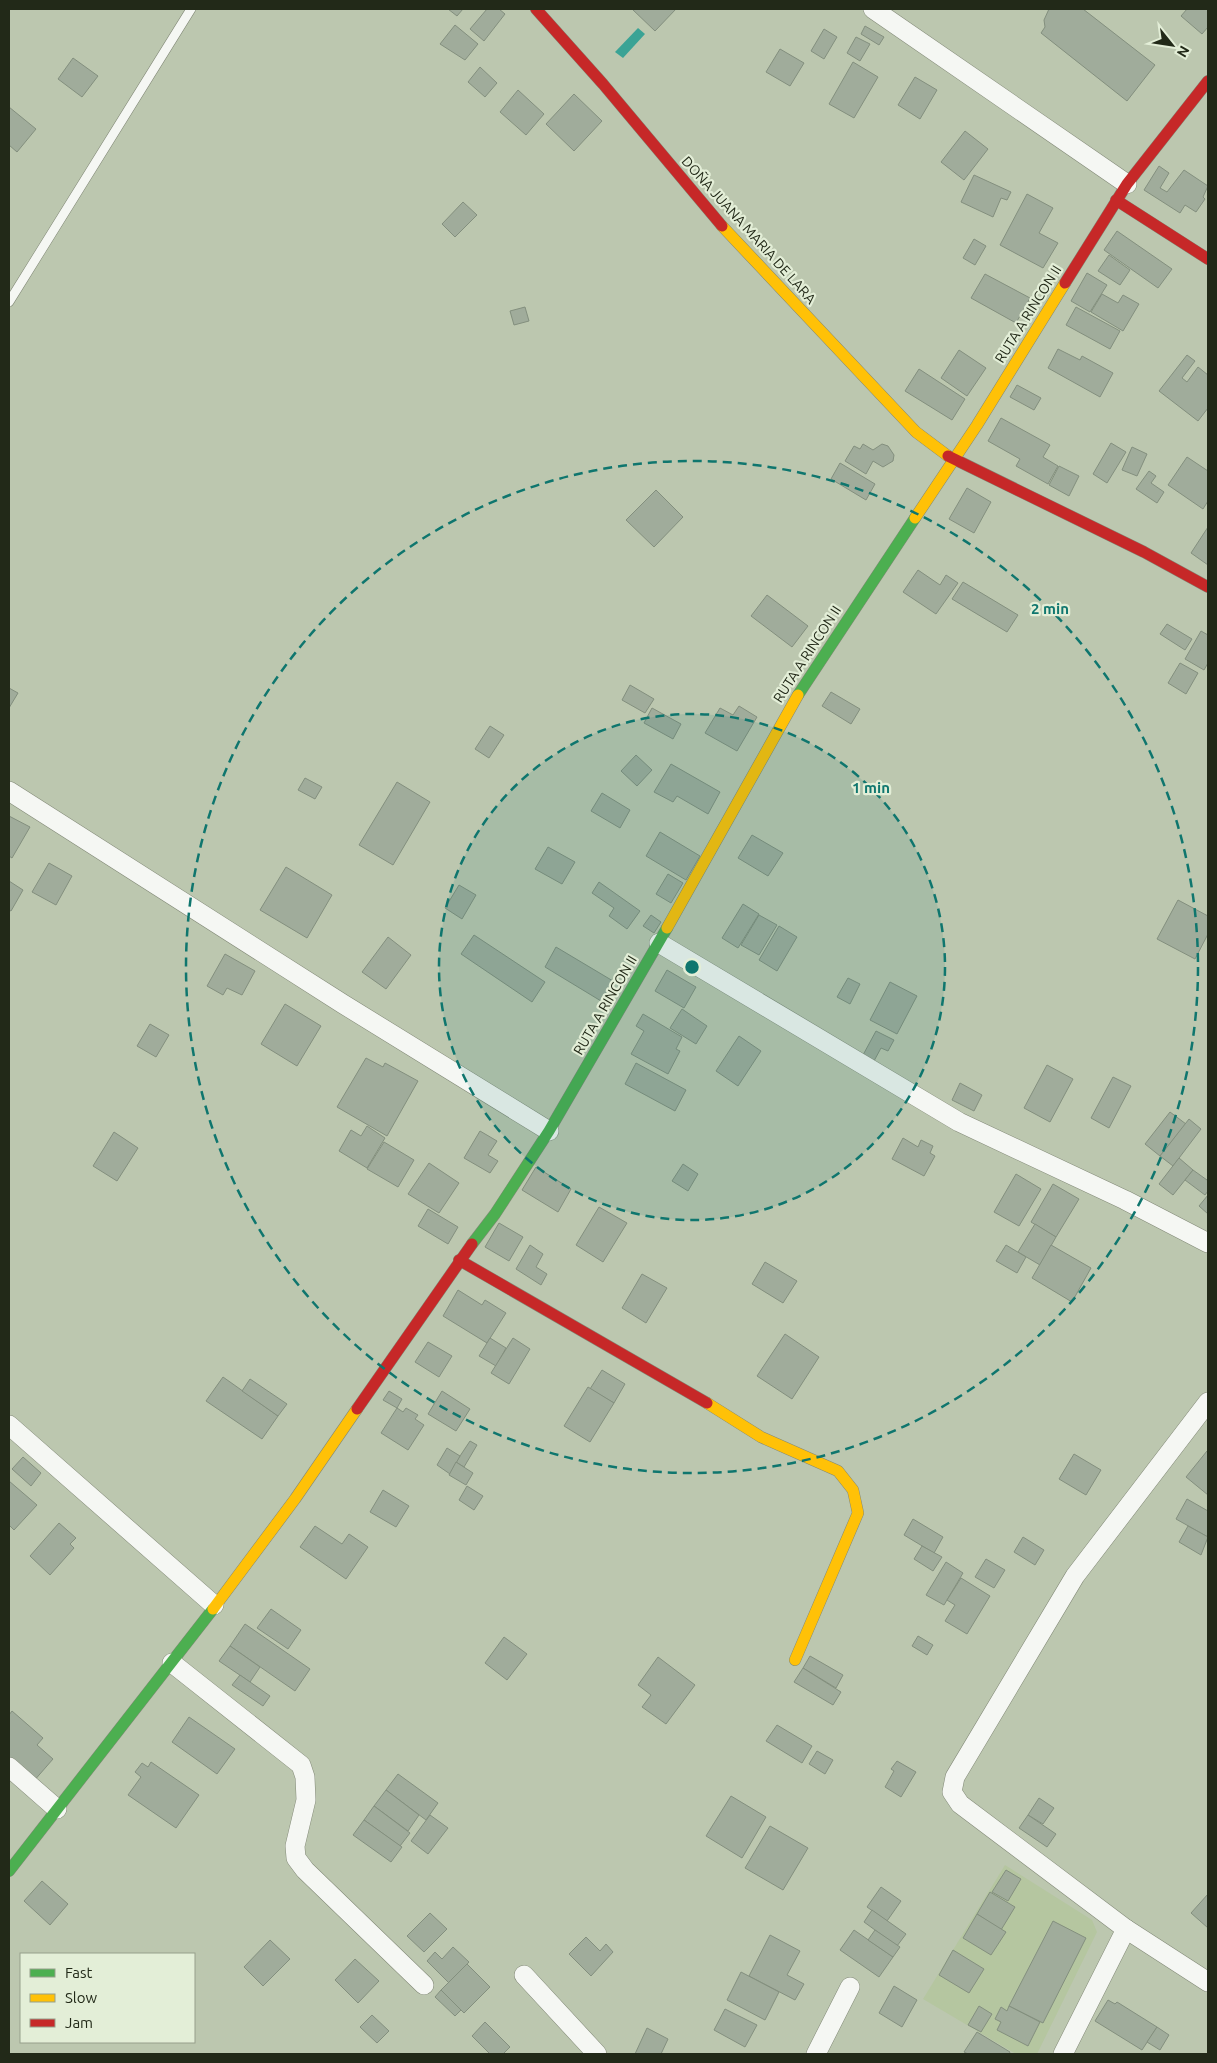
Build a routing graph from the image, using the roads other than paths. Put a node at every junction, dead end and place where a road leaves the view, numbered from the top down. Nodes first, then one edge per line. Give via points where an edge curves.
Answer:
1 (191, 9) edge
2 (536, 9) edge
3 (873, 9) edge
4 (1208, 81) edge
5 (1127, 184) junction
6 (1116, 200) junction
7 (1208, 259) edge
8 (9, 302) edge
9 (952, 459) junction
10 (1208, 587) edge
11 (9, 791) edge
12 (659, 943) junction
13 (549, 1131) junction
14 (1208, 1243) edge
15 (459, 1260) junction
16 (1208, 1402) edge
17 (9, 1425) edge
18 (214, 1605) junction
19 (795, 1660) dead end
20 (172, 1663) junction
21 (9, 1767) edge
22 (57, 1809) junction
23 (9, 1870) edge
24 (1126, 1929) junction
25 (524, 1976) dead end
26 (1208, 1982) edge
27 (424, 1985) dead end
28 (850, 1988) dead end
29 (597, 2054) edge
30 (816, 2054) edge
31 (1064, 2054) edge

1 - 8 lane
2 - 9 street, DOÑA JUANA MARIA DE LARA via 604,84 702,204 884,400 916,432
3 - 5 street
4 - 5 street, RUTA A RINCON II
5 - 6 street, RUTA A RINCON II
6 - 7 street
6 - 9 street, RUTA A RINCON II via 977,425
9 - 10 street, DOÑA JUANA MARIA DE LARA via 1144,552
9 - 12 street, RUTA A RINCON II via 789,708
11 - 13 street
12 - 13 street, RUTA A RINCON II
12 - 14 street via 959,1122
13 - 15 street, RUTA A RINCON II via 495,1214
15 - 18 street, RUTA A RINCON II via 295,1500
15 - 19 street via 690,1392 762,1437 838,1471 846,1478 856,1496 858,1514
16 - 24 street via 1075,1576 955,1777 952,1792 960,1804
17 - 18 street
18 - 20 street, RUTA A RINCON II
20 - 22 street, RUTA A RINCON II
20 - 27 street via 301,1764 306,1800 295,1846 296,1858
21 - 22 street
22 - 23 street, RUTA A RINCON II
24 - 26 street
24 - 31 street
25 - 29 street
28 - 30 street

